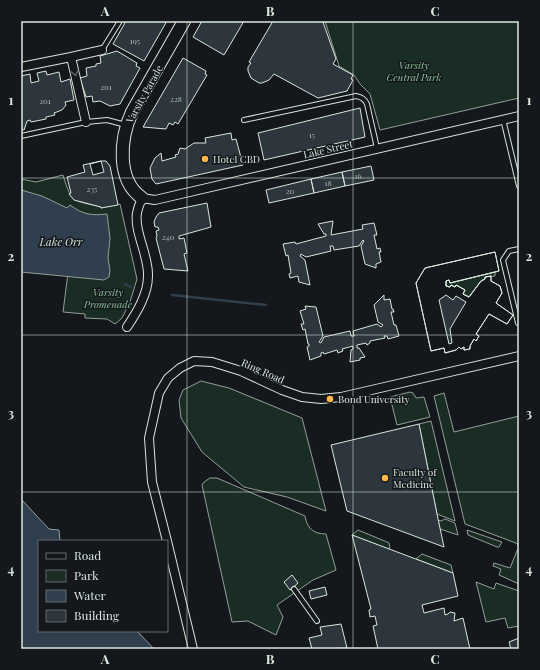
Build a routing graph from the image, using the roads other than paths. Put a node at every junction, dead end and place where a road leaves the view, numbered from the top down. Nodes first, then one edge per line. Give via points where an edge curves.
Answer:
1 (120, 21) edge
2 (184, 21) edge
3 (102, 50) joint
4 (71, 57) junction
5 (21, 68) edge
6 (519, 116) edge
7 (503, 119) junction
8 (244, 120) dead end
9 (86, 122) junction
10 (126, 125) junction
11 (21, 136) edge
12 (377, 148) junction
13 (519, 186) edge
14 (142, 198) junction
15 (519, 249) edge
16 (519, 323) edge
17 (127, 327) dead end
18 (519, 356) edge
19 (167, 540) edge
20 (168, 545) edge
21 (294, 589) dead end
22 (317, 621) dead end
23 (192, 649) edge

1 - 3 lane
2 - 10 street, Varsity Parade
3 - 4 street
4 - 5 street
4 -> 9 street
6 - 7 street, Lake Street
7 - 12 street, Lake Street
7 - 13 lane
8 - 12 lane via 356,96 365,100 367,104
9 - 10 lane via 107,120
9 - 11 lane
10 - 14 street, Varsity Parade via 122,151 126,174 133,190
12 - 14 street, Lake Street via 155,200
14 - 17 street via 137,218 148,265 148,277 140,304
15 - 16 lane via 509,251 503,260
18 - 19 street, Ring Road via 341,397 321,399 292,394 241,371 212,362 194,361 180,368 168,378 159,393 149,438 152,482
20 - 23 street, Ring Road
21 - 22 lane

